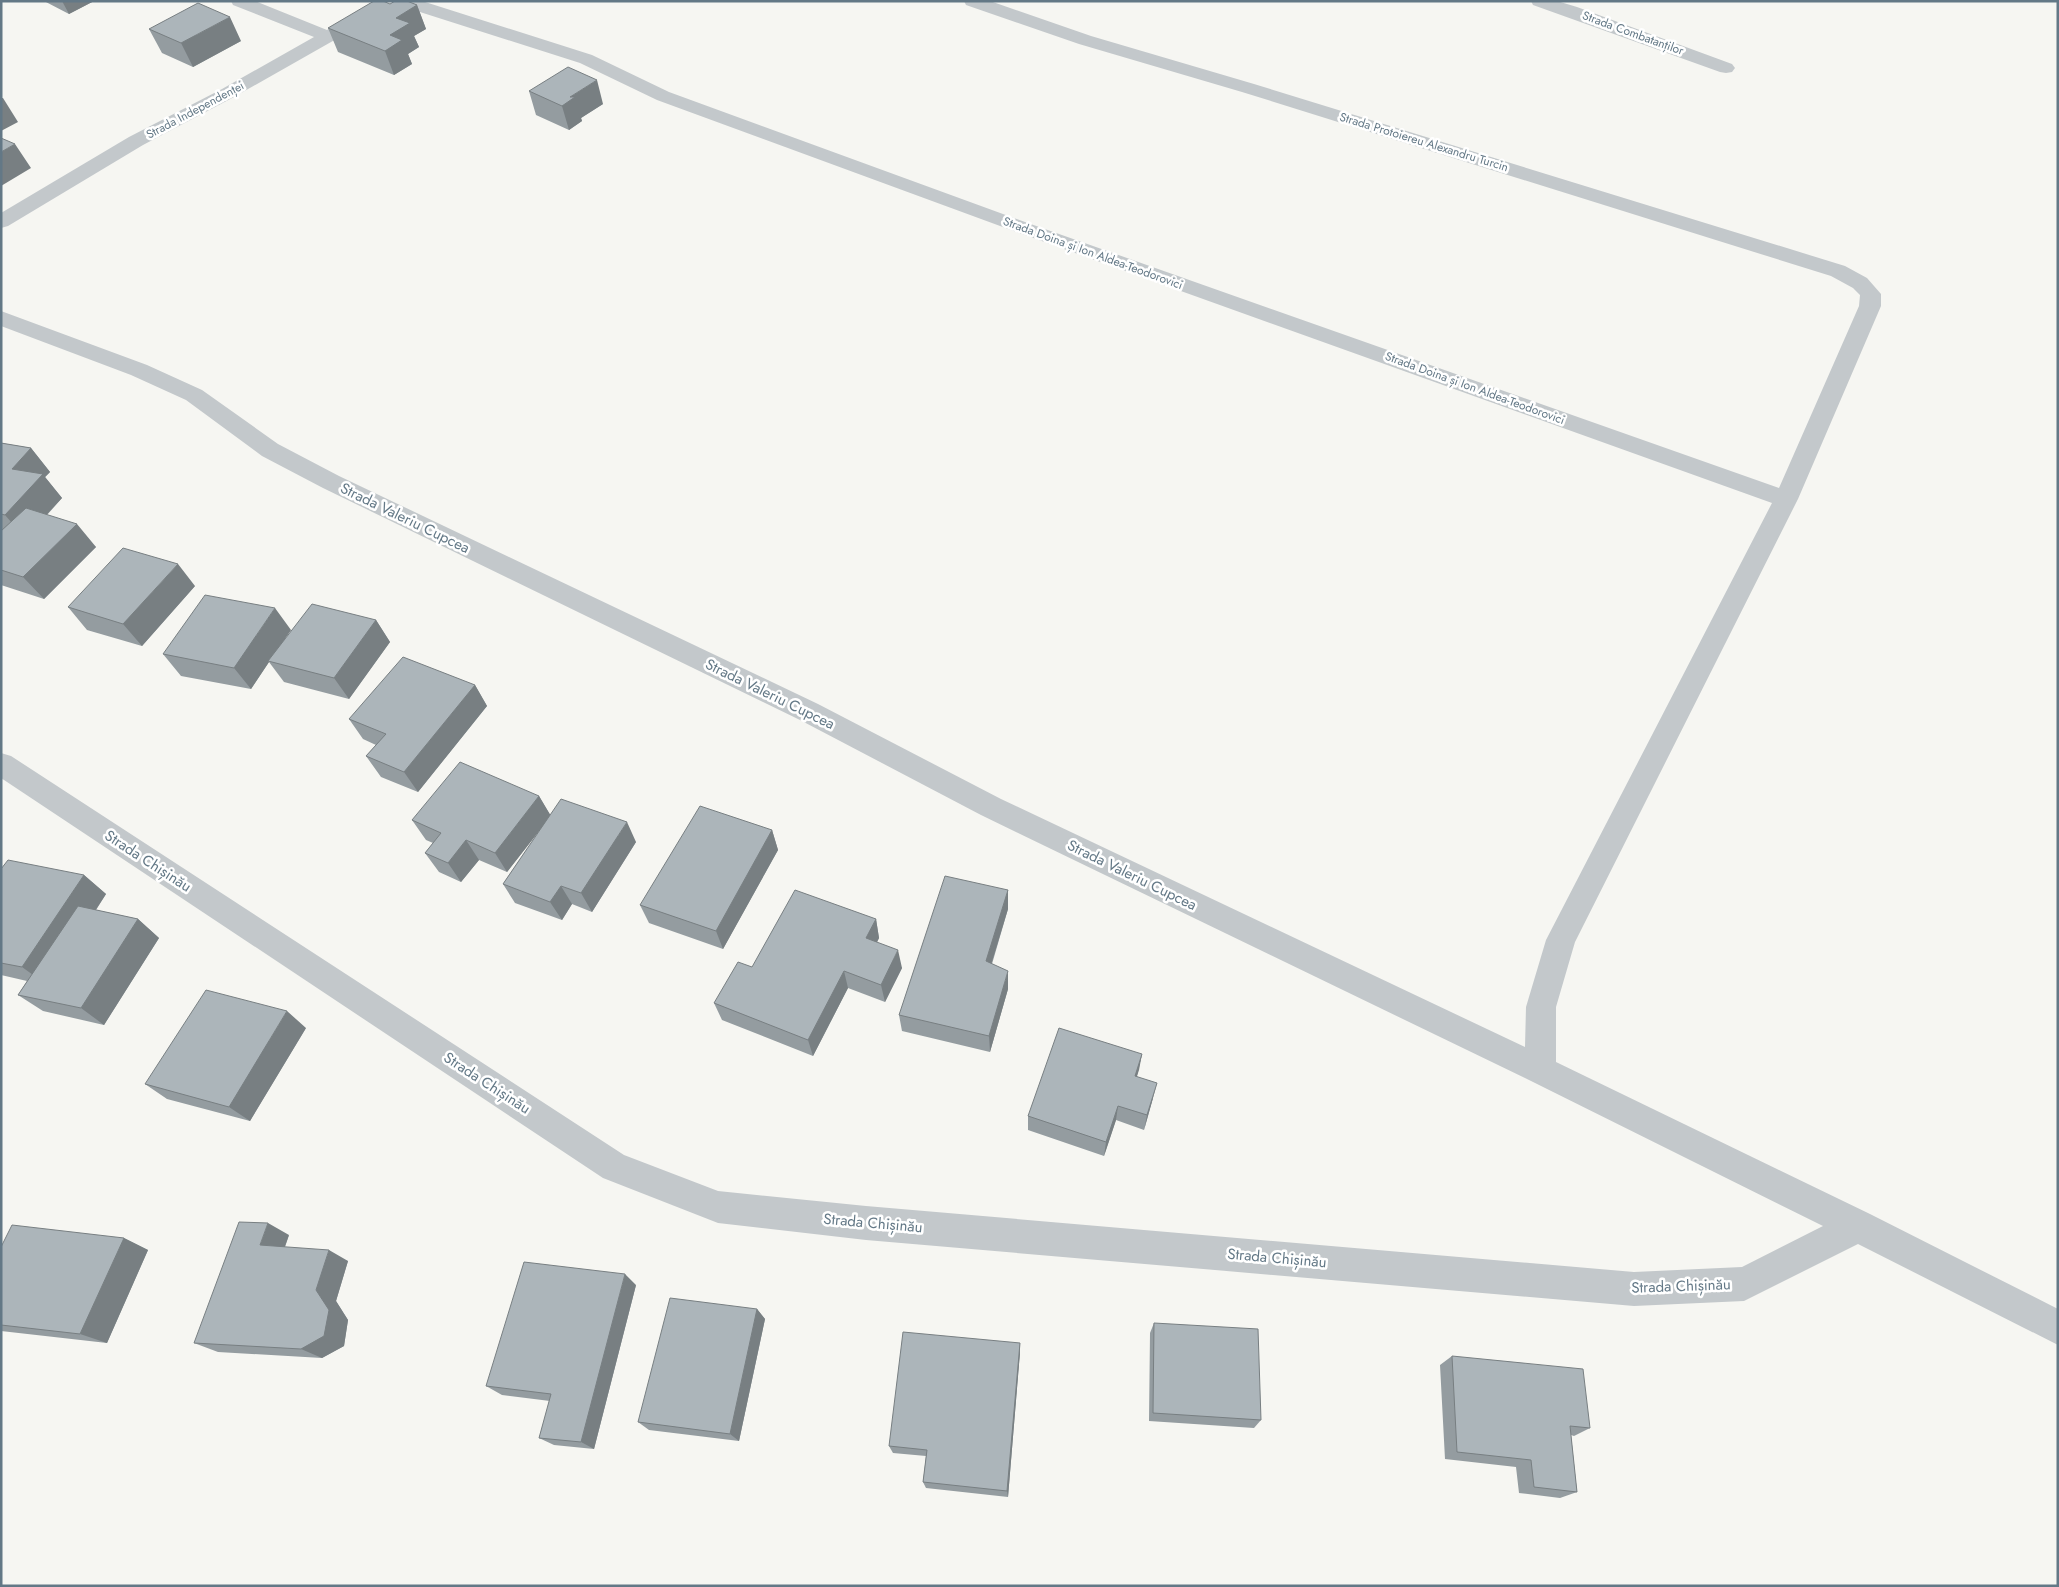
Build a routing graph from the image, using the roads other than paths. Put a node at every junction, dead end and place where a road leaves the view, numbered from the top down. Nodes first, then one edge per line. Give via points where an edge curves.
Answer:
1 (239, 1) edge
2 (404, 1) edge
3 (972, 1) edge
4 (1539, 1) edge
5 (374, 10) edge
6 (328, 36) junction
7 (1726, 68) dead end
8 (1, 222) edge
9 (1, 318) edge
10 (1786, 499) junction
11 (1, 764) edge
12 (1540, 1070) junction
13 (1858, 1226) junction
14 (2058, 1328) edge

1 - 6 street
2 - 10 street, Strada Doina și Ion Aldea-Teodorovici via 586,59 663,96
3 - 10 street, Strada Protoiereu Alexandru Turcin via 1085,40 1838,272 1860,282 1871,294 1870,306
4 - 7 street, Strada Combatanților
5 - 6 street, Strada Independenței
6 - 8 street, Strada Independenței via 136,141
9 - 12 street, Strada Valeriu Cupcea via 139,370 194,395 270,450 331,482 809,712 991,807
10 - 12 street via 1561,940 1541,1006
11 - 13 street, Strada Chișinău via 614,1167 718,1207 1634,1289 1744,1284
12 - 13 street, Strada Valeriu Cupcea
13 - 14 street, Strada Valeriu Cupcea

